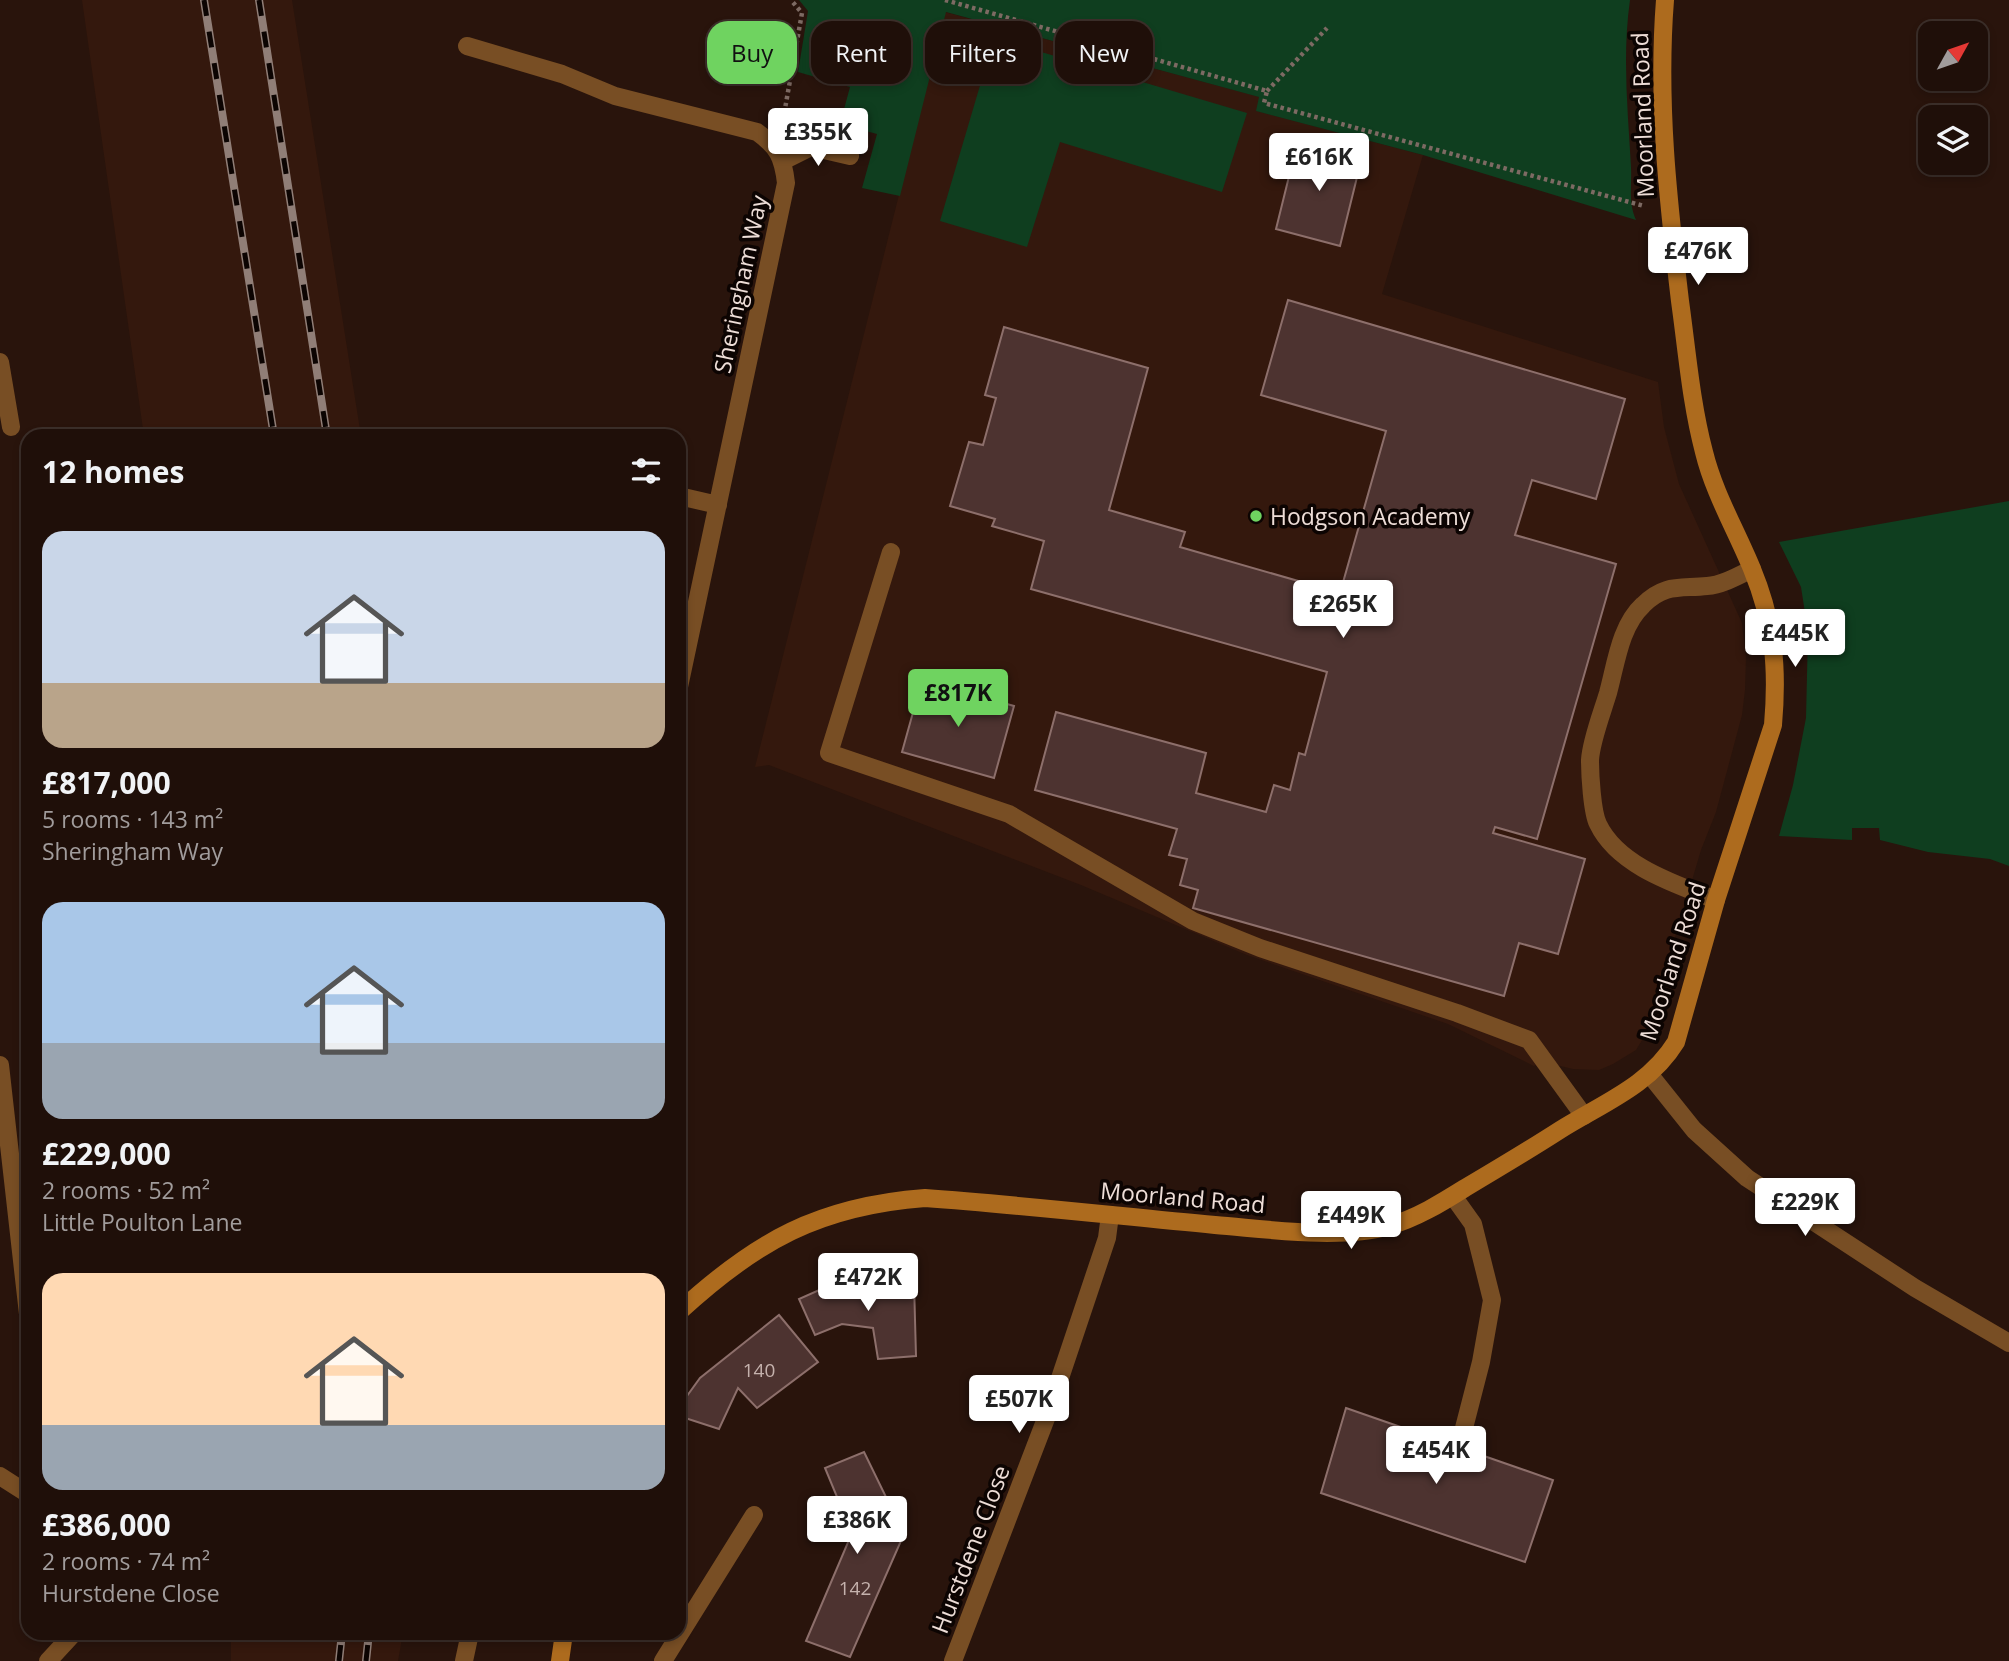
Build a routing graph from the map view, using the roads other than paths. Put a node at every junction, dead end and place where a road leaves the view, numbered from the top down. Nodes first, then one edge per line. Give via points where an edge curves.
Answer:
1 (1665, 0) edge
2 (467, 46) dead end
3 (850, 156) dead end
4 (783, 161) junction
5 (0, 362) edge
6 (11, 426) dead end
7 (686, 498) edge
8 (718, 505) junction
9 (891, 552) dead end
10 (1752, 569) junction
11 (686, 654) edge
12 (1716, 900) junction
13 (0, 1065) edge
14 (1650, 1075) junction
15 (1584, 1116) junction
16 (1453, 1196) junction
17 (1110, 1215) junction
18 (21, 1252) edge
19 (686, 1306) edge
20 (2009, 1343) edge
21 (1464, 1428) dead end
22 (0, 1476) edge
23 (21, 1486) edge
24 (754, 1515) dead end
25 (686, 1624) edge
26 (68, 1640) edge
27 (468, 1640) edge
28 (563, 1640) edge
29 (676, 1640) edge
30 (48, 1661) edge
31 (464, 1661) edge
32 (560, 1661) edge
33 (663, 1661) edge
34 (953, 1661) edge

1 - 10 street, Moorland Road via 1661,91 1669,213 1693,399 1704,453 1722,505
2 - 4 street via 562,74 615,96 757,132 771,142
3 - 4 street via 811,147
4 - 8 street, Sheringham Way via 786,183
5 - 6 street
7 - 8 street
8 - 11 street, Sheringham Way
9 - 15 street via 829,753 1009,814 1193,921 1529,1040
10 - 12 street, Moorland Road via 1775,654 1773,725
10 - 12 street via 1708,586 1660,592 1643,605 1621,643 1590,758 1597,822 1610,843 1670,882
12 - 14 street, Moorland Road via 1676,1042
13 - 18 street
14 - 15 street, Moorland Road
14 - 20 street via 1694,1130 1747,1178 1915,1288
15 - 16 street, Moorland Road
16 - 17 street, Moorland Road via 1411,1218 1361,1232
16 - 21 street via 1473,1224 1492,1300
17 - 19 street, Moorland Road via 925,1198 853,1208 824,1216 767,1244 735,1263
17 - 34 street, Hurstdene Close via 1107,1238 1050,1408
22 - 23 street
24 - 25 street
26 - 30 street
27 - 31 street
28 - 32 street
29 - 33 street

